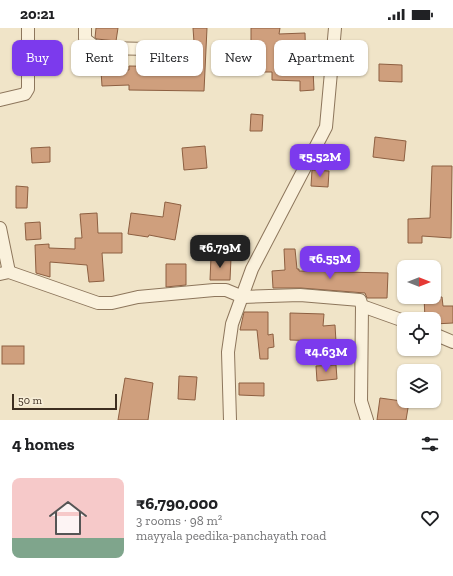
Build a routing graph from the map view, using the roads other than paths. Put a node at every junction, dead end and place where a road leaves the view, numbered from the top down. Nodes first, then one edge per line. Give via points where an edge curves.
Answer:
1 (28, 28) edge
2 (85, 28) edge
3 (335, 28) edge
4 (136, 49) edge
5 (0, 100) edge
6 (0, 228) edge
7 (4, 273) edge
8 (243, 297) junction
9 (362, 306) junction
10 (397, 318) edge
11 (441, 337) edge
12 (453, 342) edge
13 (230, 420) edge
14 (367, 420) edge

1 - 5 street via 28,89 24,94
2 - 4 street via 85,39 94,46
3 - 8 street via 326,127 252,269
6 - 7 street
7 - 8 street via 98,303 214,290 226,290
8 - 9 street via 300,295 360,300
8 - 13 street via 232,324 228,352
9 - 10 street
9 - 14 street via 361,401
11 - 12 street

